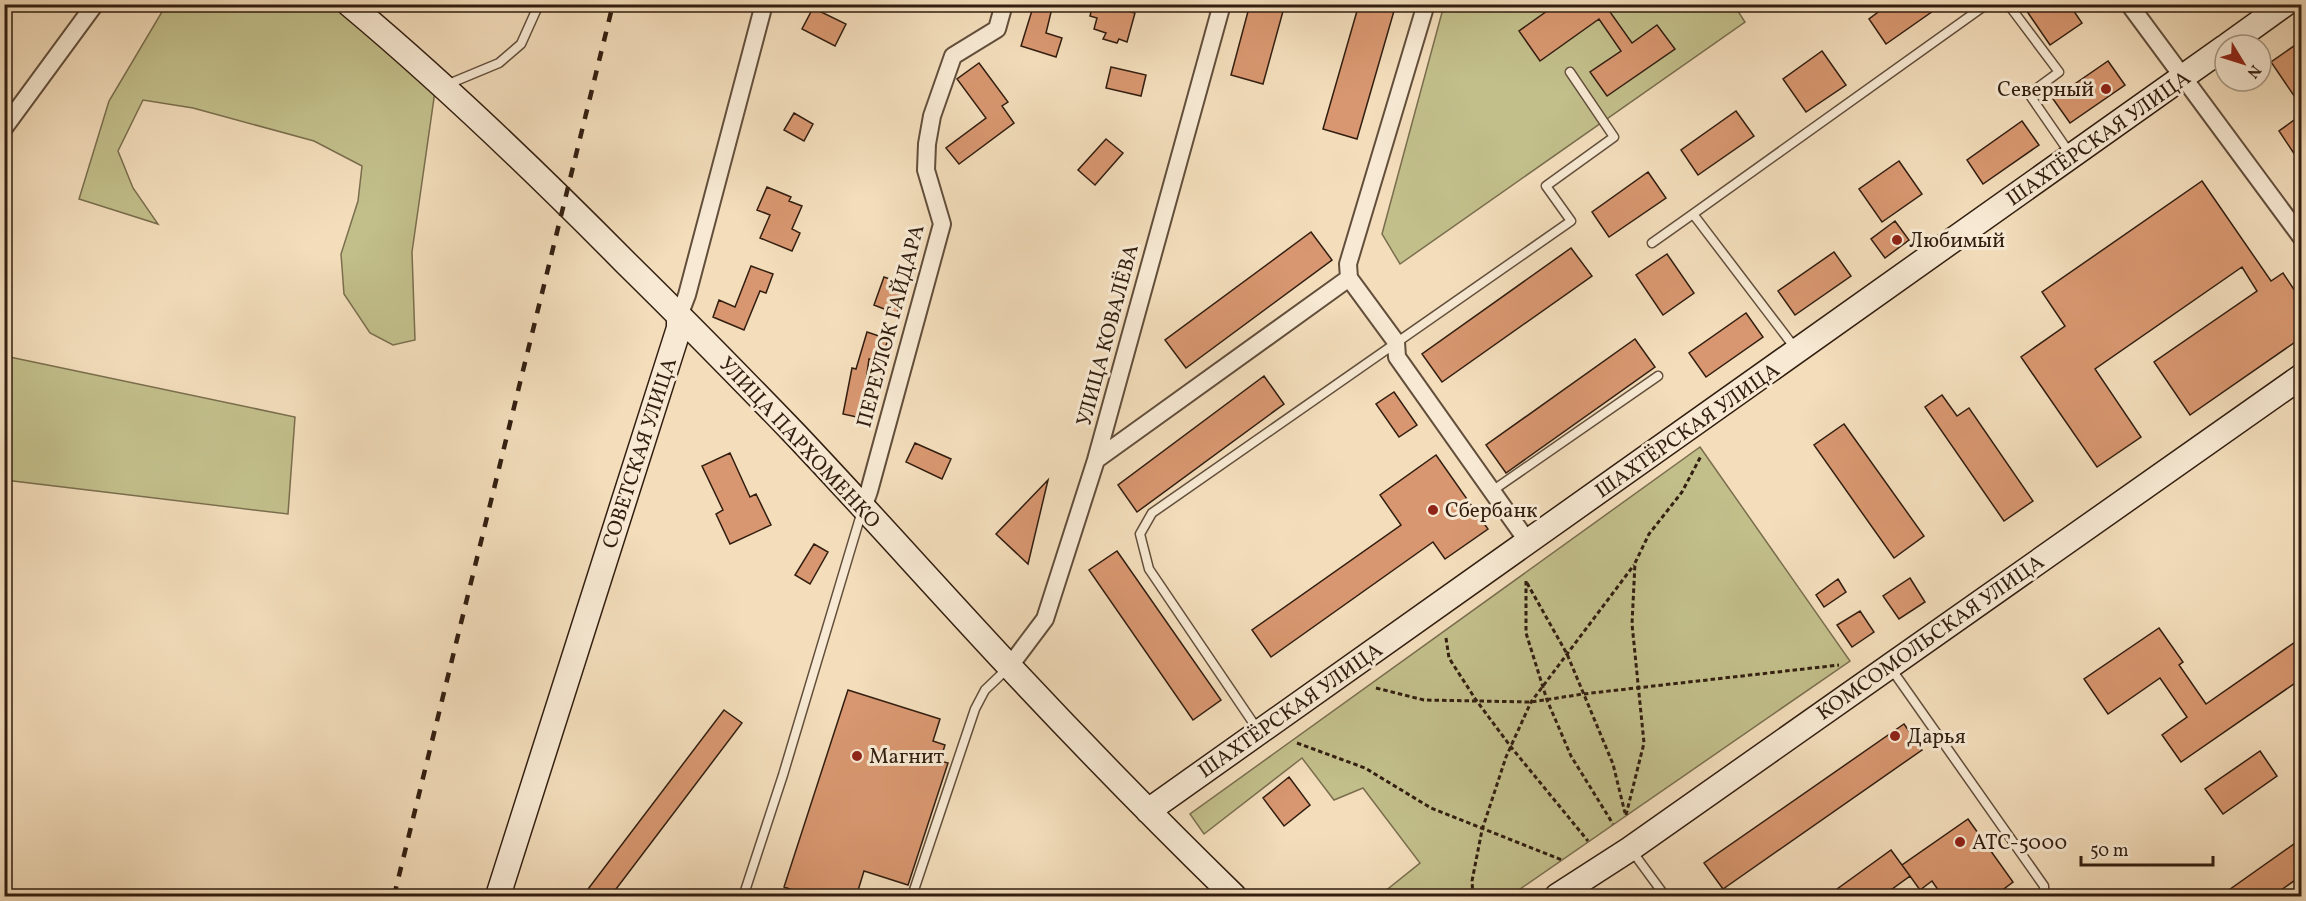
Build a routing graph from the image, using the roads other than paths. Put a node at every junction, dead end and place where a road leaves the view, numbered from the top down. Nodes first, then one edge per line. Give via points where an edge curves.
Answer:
1 (95, 4) edge
2 (349, 4) edge
3 (539, 4) edge
4 (764, 4) edge
5 (1004, 4) edge
6 (1222, 4) edge
7 (1426, 4) edge
8 (1987, 4) edge
9 (2008, 4) edge
10 (2129, 4) edge
11 (2285, 4) edge
12 (2245, 33) edge
13 (2213, 56) edge
14 (1570, 72) dead end
15 (2184, 77) junction
16 (443, 86) junction
17 (4, 128) edge
18 (2072, 156) junction
19 (1693, 214) junction
20 (2301, 237) edge
21 (1652, 243) dead end
22 (1349, 278) junction
23 (679, 316) junction
24 (1396, 342) junction
25 (1797, 351) junction
26 (1658, 376) dead end
27 (2301, 376) edge
28 (1096, 460) junction
29 (1492, 491) junction
30 (863, 508) junction
31 (1528, 542) junction
32 (1889, 666) junction
33 (1010, 667) junction
34 (1259, 732) junction
35 (1148, 811) junction
36 (1630, 849) junction
37 (498, 897) edge
38 (748, 897) edge
39 (912, 897) edge
40 (1234, 897) edge
41 (1557, 897) edge
42 (1665, 897) edge
43 (2044, 897) edge

1 - 17 street
2 - 16 street, УЛИЦА ПАРХОМЕНКО
3 - 16 lane via 521,44 499,63
4 - 23 street, СОВЕТСКАЯ УЛИЦА
5 - 30 street, ПЕРЕУЛОК ГАЙДАРА via 997,29 953,56 932,116 926,170 942,224
6 - 28 street, УЛИЦА КОВАЛЁВА
7 - 22 street via 1348,264
8 - 19 lane
9 - 18 lane via 2059,72 2030,94
10 - 15 street
11 - 12 street, ШАХТЁРСКАЯ УЛИЦА
13 - 15 street, ШАХТЁРСКАЯ УЛИЦА
14 - 24 lane via 1614,137 1545,186 1571,221
15 - 18 street, ШАХТЁРСКАЯ УЛИЦА
15 - 20 street
16 - 23 street, УЛИЦА ПАРХОМЕНКО
18 - 25 street, ШАХТЁРСКАЯ УЛИЦА
19 - 21 lane
19 - 25 lane
22 - 24 street
22 - 28 street
23 - 30 street, УЛИЦА ПАРХОМЕНКО
23 - 37 street, СОВЕТСКАЯ УЛИЦА via 679,328
24 - 29 street via 1397,357
24 - 34 lane via 1152,513 1140,534 1149,569
25 - 31 street, ШАХТЁРСКАЯ УЛИЦА
26 - 29 lane
27 - 32 street, КОМСОМОЛЬСКАЯ УЛИЦА
28 - 33 street, УЛИЦА КОВАЛЁВА via 1045,619
29 - 31 street
30 - 33 street, УЛИЦА ПАРХОМЕНКО
30 - 38 lane via 745,891
31 - 34 street, ШАХТЁРСКАЯ УЛИЦА
32 - 36 street, КОМСОМОЛЬСКАЯ УЛИЦА
32 - 43 lane via 2044,886
33 - 35 street, УЛИЦА ПАРХОМЕНКО
33 - 39 lane via 985,690 975,709
34 - 35 street, ШАХТЁРСКАЯ УЛИЦА
35 - 40 street, УЛИЦА ПАРХОМЕНКО
36 - 41 street, КОМСОМОЛЬСКАЯ УЛИЦА
36 - 42 lane

